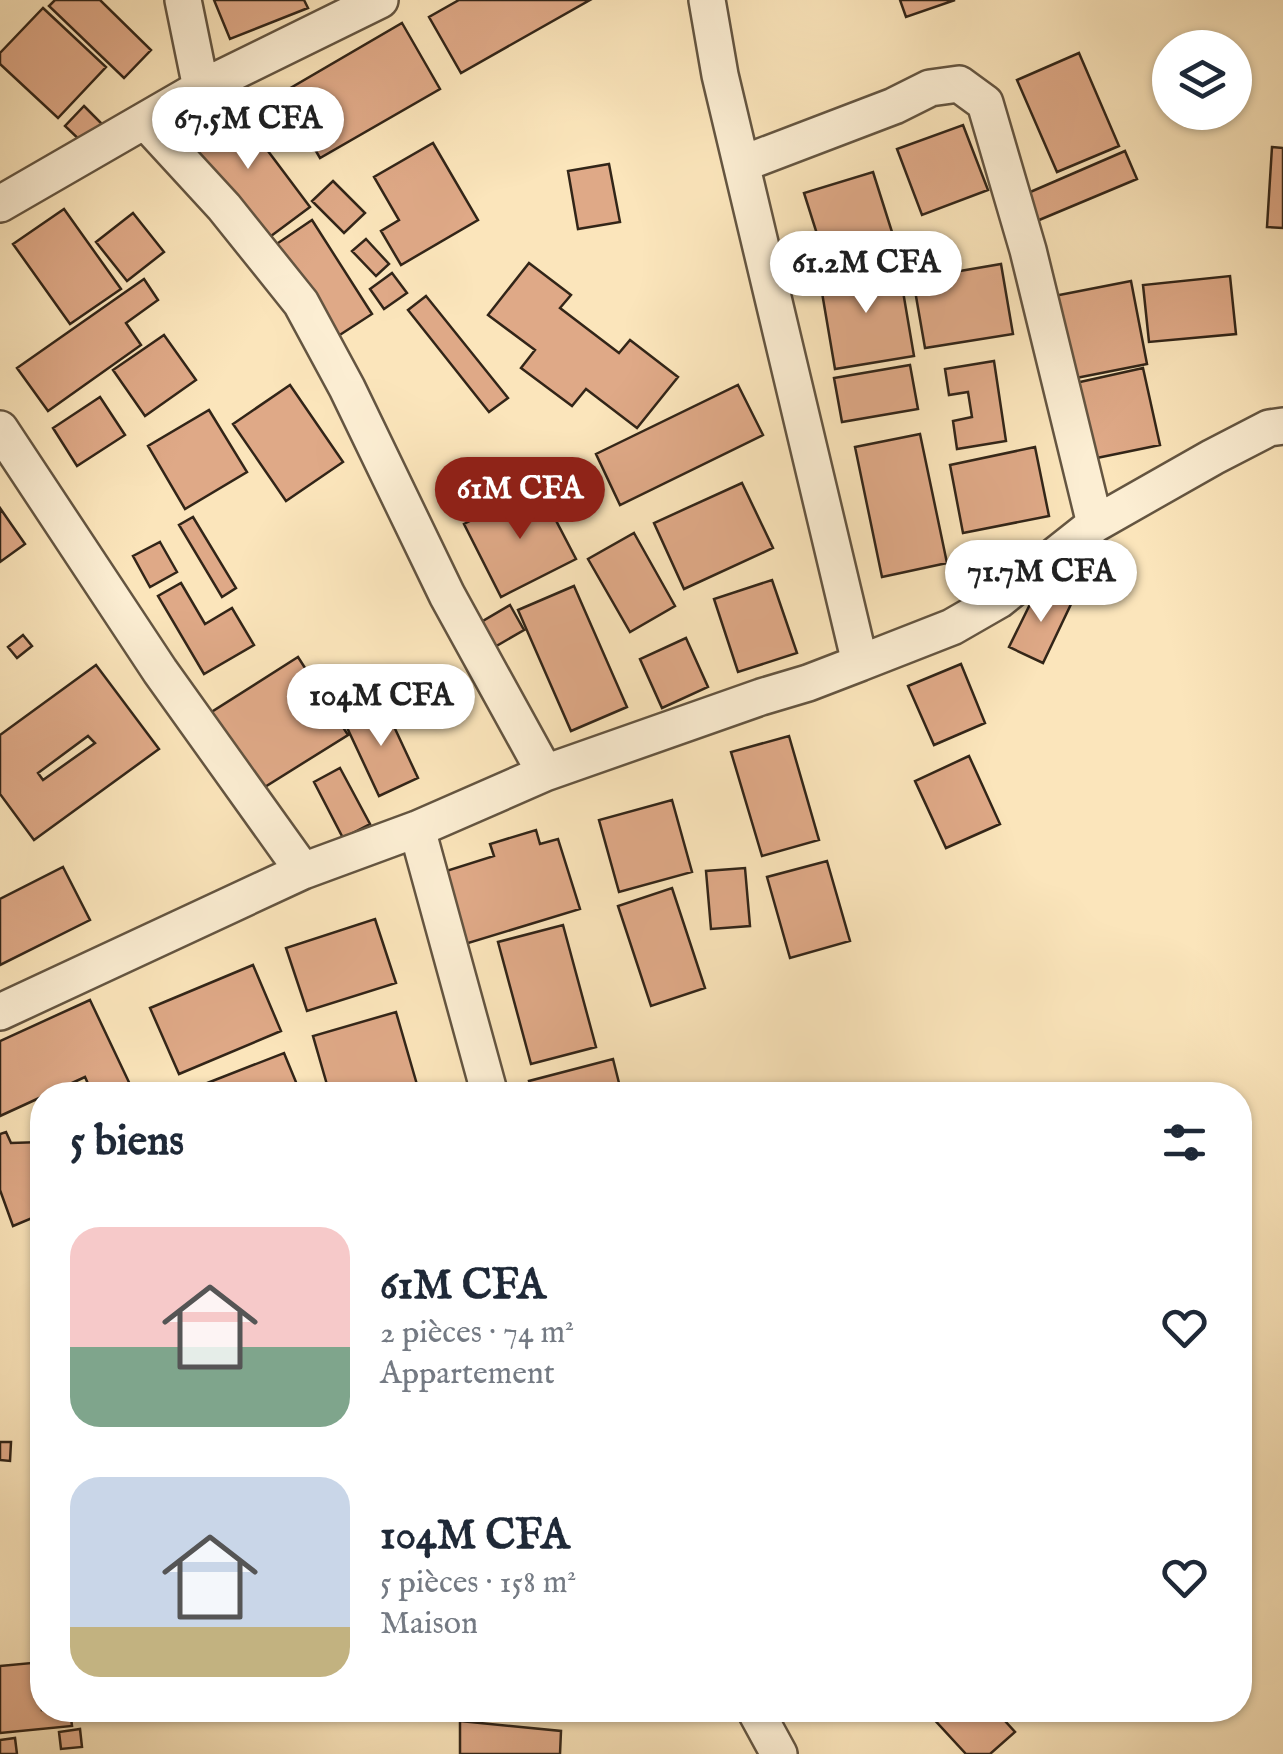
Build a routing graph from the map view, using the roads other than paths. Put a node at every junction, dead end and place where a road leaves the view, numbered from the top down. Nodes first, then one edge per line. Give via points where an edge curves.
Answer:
1 (183, 0) edge
2 (380, 0) edge
3 (707, 0) edge
4 (200, 88) junction
5 (145, 121) junction
6 (742, 164) junction
7 (0, 204) edge
8 (1283, 426) edge
9 (0, 429) edge
10 (1096, 524) junction
11 (860, 662) junction
12 (545, 773) junction
13 (416, 829) junction
14 (303, 871) junction
15 (0, 1012) edge
16 (486, 1082) edge
17 (763, 1722) edge
18 (780, 1754) edge

1 - 4 street
2 - 4 street
3 - 6 street
4 - 5 street
5 - 7 street
5 - 12 street via 301,303
6 - 10 street via 930,88 959,84 985,102
6 - 11 street
8 - 10 street via 1213,457
9 - 14 street
10 - 11 street via 999,600 952,627
11 - 12 street
12 - 13 street
13 - 14 street
13 - 16 street
14 - 15 street
17 - 18 street

